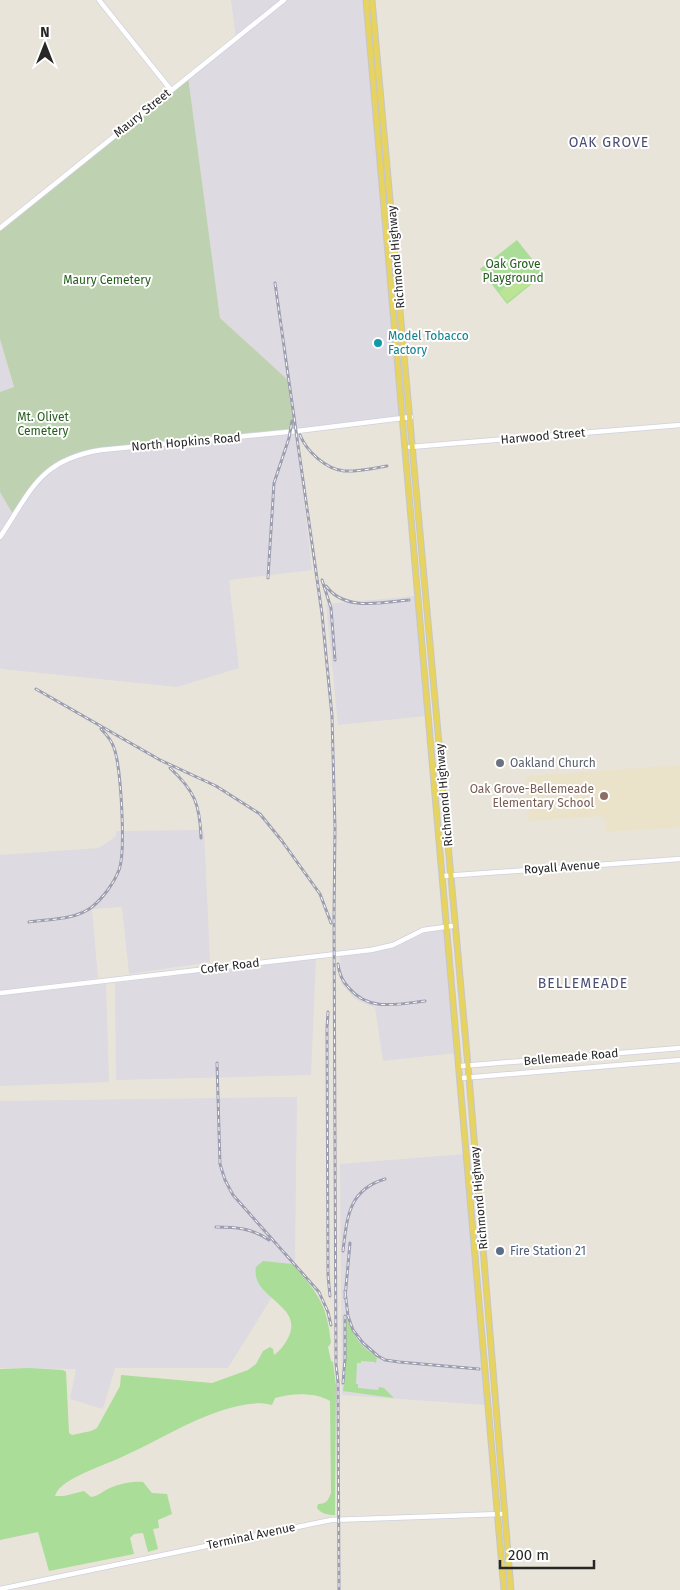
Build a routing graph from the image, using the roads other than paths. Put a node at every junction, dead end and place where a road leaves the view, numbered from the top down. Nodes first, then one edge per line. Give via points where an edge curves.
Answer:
1 (99, 0) edge
2 (284, 0) edge
3 (366, 0) edge
4 (372, 0) edge
5 (171, 90) junction
6 (0, 228) edge
7 (410, 417) junction
8 (404, 418) junction
9 (680, 424) edge
10 (414, 446) junction
11 (406, 447) junction
12 (0, 537) edge
13 (680, 859) edge
14 (451, 875) junction
15 (444, 876) junction
16 (449, 926) junction
17 (456, 926) junction
18 (0, 993) edge
19 (680, 1048) edge
20 (680, 1060) edge
21 (468, 1065) junction
22 (461, 1066) junction
23 (470, 1077) junction
24 (462, 1078) junction
25 (505, 1513) junction
26 (498, 1514) junction
27 (0, 1589) edge
28 (504, 1590) edge
29 (511, 1590) edge

1 - 5 street
2 - 5 street, Maury Street
3 - 8 main road, Richmond Highway
4 - 7 main road, Richmond Highway
5 - 6 street, Maury Street
7 - 8 street, North Hopkins Road
7 - 10 main road, Richmond Highway
8 - 11 main road, Richmond Highway
8 - 12 street, North Hopkins Road via 101,450 72,456 38,481
9 - 10 street, Harwood Street
10 - 11 street, Harwood Street
10 - 14 main road, Richmond Highway
11 - 15 main road, Richmond Highway
13 - 14 street, Royall Avenue
14 - 15 street, Royall Avenue
14 - 17 main road, Richmond Highway
15 - 16 main road, Richmond Highway
16 - 17 street, Cofer Road
16 - 18 street, Cofer Road via 422,930 393,945 371,950
16 - 22 main road, Richmond Highway
17 - 21 main road, Richmond Highway
19 - 21 street, Bellemeade Road
20 - 23 street, Bellemeade Road
21 - 22 street, Bellemeade Road
21 - 23 main road, Richmond Highway
22 - 24 main road, Richmond Highway
23 - 24 street, Bellemeade Road
23 - 25 main road, Richmond Highway
24 - 26 main road, Richmond Highway
25 - 26 street, Terminal Avenue
25 - 29 main road, Richmond Highway
26 - 27 street, Terminal Avenue via 331,1520
26 - 28 main road, Richmond Highway

